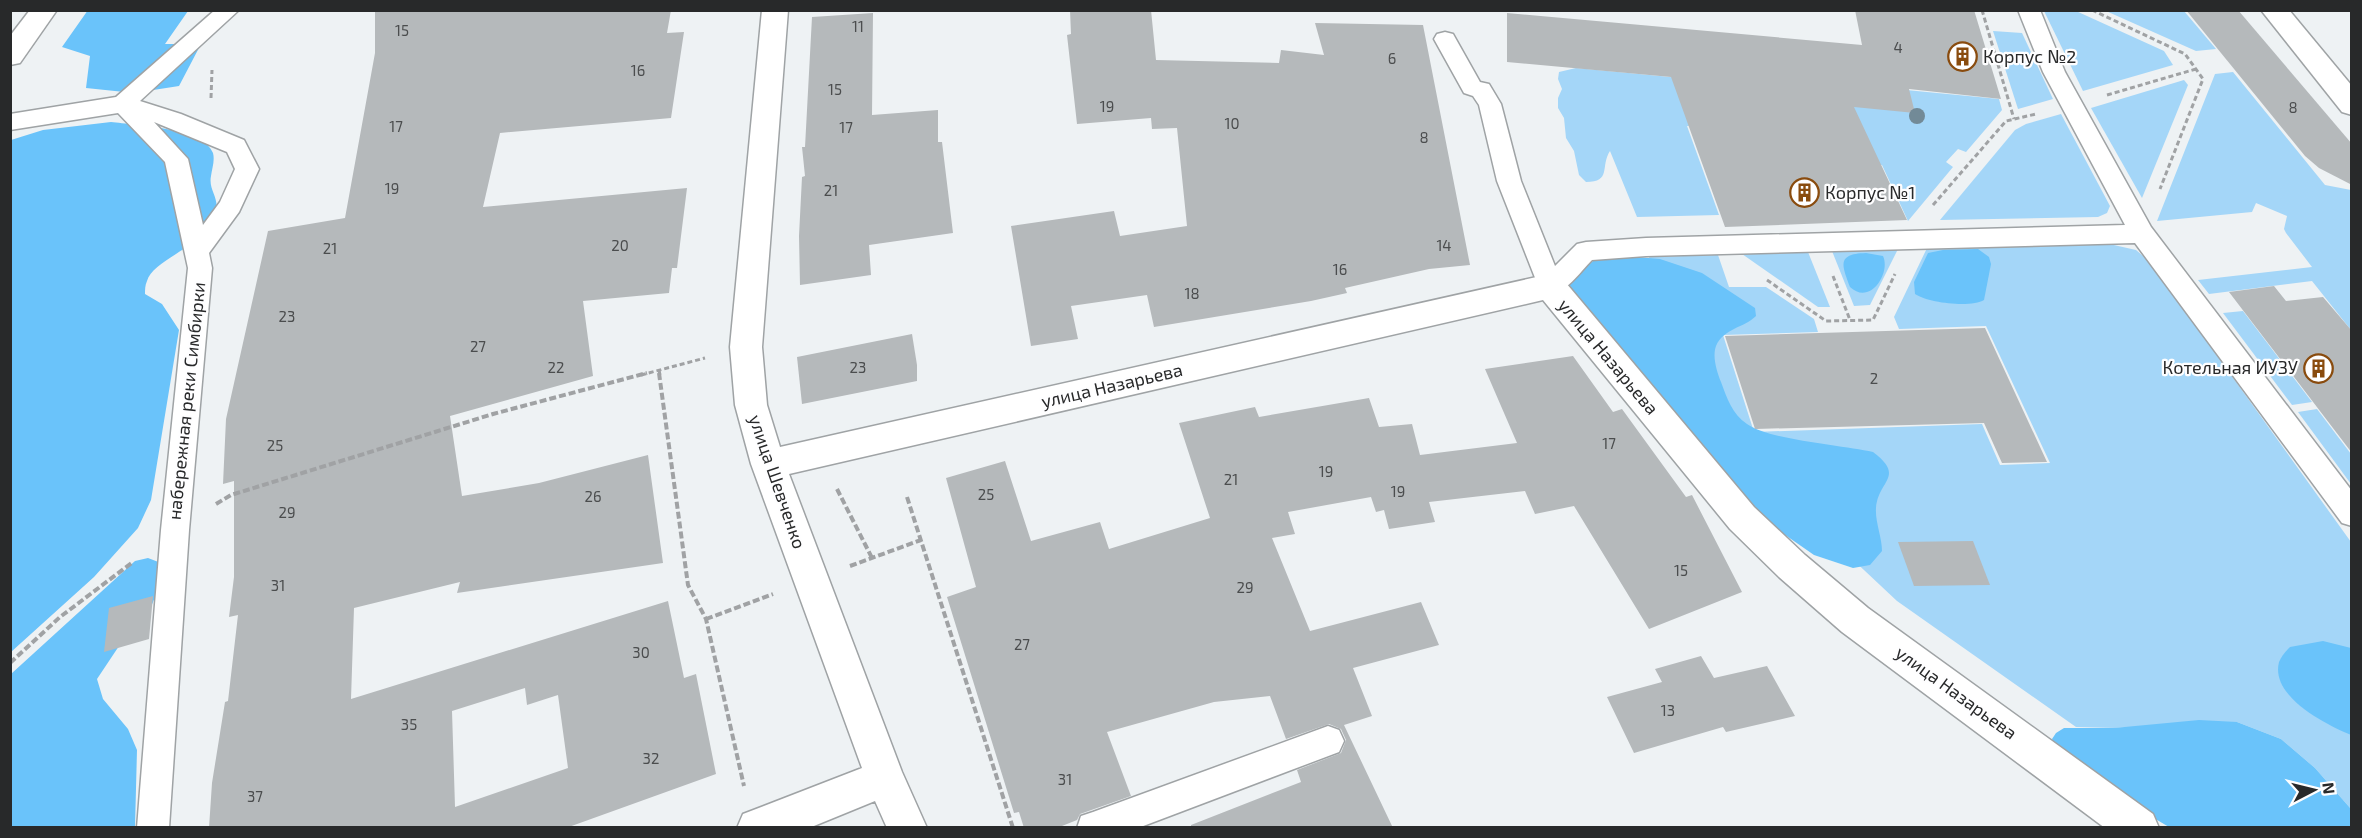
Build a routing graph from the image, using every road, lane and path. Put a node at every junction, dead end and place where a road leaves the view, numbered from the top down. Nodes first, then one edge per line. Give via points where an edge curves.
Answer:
1 (44, 10) edge
2 (775, 10) edge
3 (1982, 10) edge
4 (2030, 10) edge
5 (2092, 10) edge
6 (2274, 10) edge
7 (221, 19) edge
8 (1445, 39) dead end
9 (10, 56) edge
10 (2196, 69) junction
11 (123, 104) junction
12 (2072, 105) junction
13 (2352, 105) edge
14 (2014, 119) junction
15 (10, 122) edge
16 (210, 134) junction
17 (2142, 234) junction
18 (1912, 239) junction
19 (1819, 242) junction
20 (1716, 245) junction
21 (195, 253) junction
22 (1550, 286) junction
23 (1850, 320) junction
24 (746, 347) junction
25 (659, 370) junction
26 (818, 452) junction
27 (768, 464) junction
28 (907, 497) dead end
29 (2352, 514) edge
30 (175, 530) junction
31 (872, 558) dead end
32 (10, 663) edge
33 (1328, 741) dead end
34 (885, 778) junction
35 (752, 810) edge
36 (153, 828) edge
37 (907, 828) edge
38 (1013, 828) edge
39 (1093, 828) edge
40 (2139, 828) edge

1 - 9 street
2 - 24 street, улица Шевченко
3 - 14 path
4 - 12 lane via 2054,72
5 - 10 path via 2185,54
6 - 13 street
7 - 11 lane
7 - 16 path
8 - 22 lane via 1472,87 1481,90 1490,104 1509,181
10 - 12 path
10 - 17 path via 2204,80
11 - 15 lane
11 - 16 lane
11 - 21 lane, набережная реки Симбирки via 176,159
12 - 14 path
12 - 17 lane
14 - 18 path via 2006,121 1921,220
16 - 21 lane via 236,146 247,169 230,206
17 - 18 lane
17 - 29 lane
18 - 19 lane
18 - 23 path via 1873,320
19 - 20 lane
19 - 23 path
20 - 22 lane via 1586,251
20 - 23 path via 1826,321
21 - 30 lane, набережная реки Симбирки via 200,268 197,312
22 - 26 street, улица Назарьева
22 - 40 street, улица Назарьева via 1742,518 1792,566 1855,620
24 - 25 path
24 - 27 street, улица Шевченко via 751,405
25 - 30 path via 493,414 231,495
25 - 35 path via 688,585 706,619
26 - 27 street, улица Назарьева
26 - 31 path
27 - 34 street, улица Шевченко
28 - 38 path
30 - 32 path via 60,618
30 - 36 lane, набережная реки Симбирки
33 - 39 lane
34 - 35 street
34 - 37 street, улица Шевченко

